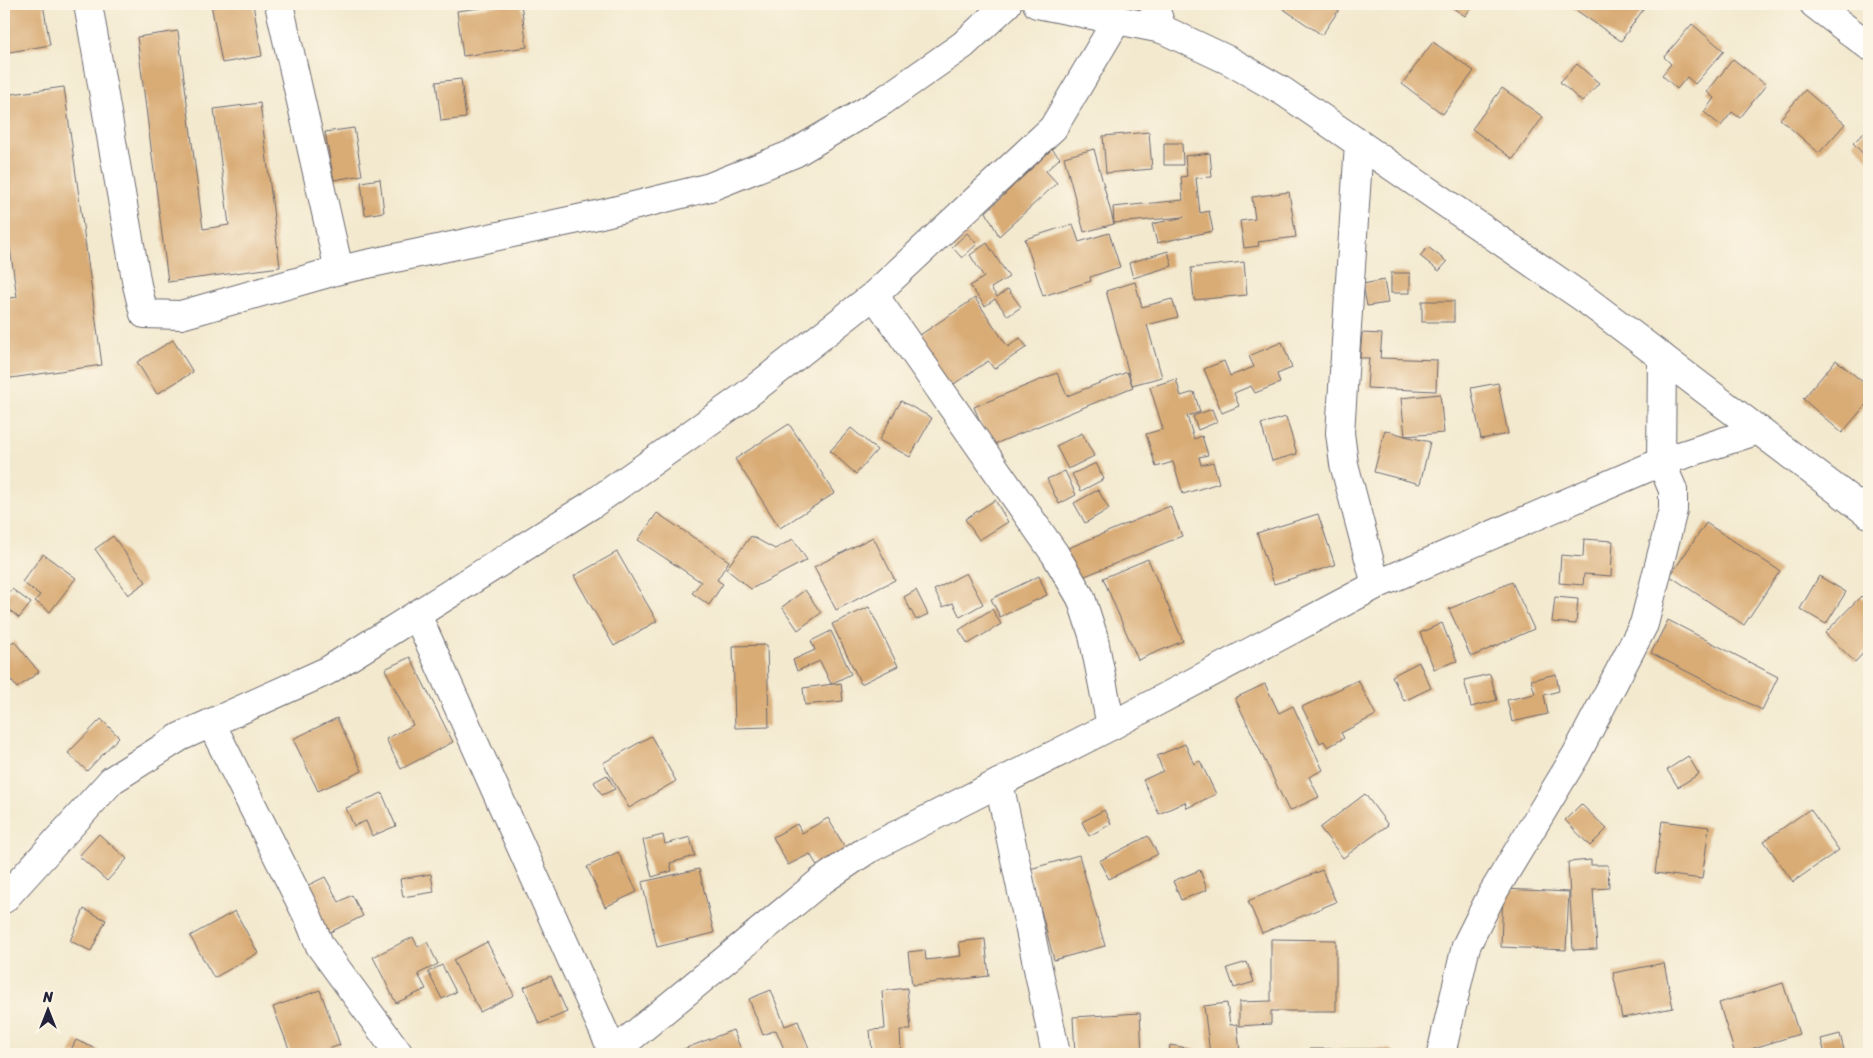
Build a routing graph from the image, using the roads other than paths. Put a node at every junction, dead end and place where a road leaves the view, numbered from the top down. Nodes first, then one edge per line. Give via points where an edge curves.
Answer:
1 (88, 4) edge
2 (279, 4) edge
3 (1007, 4) edge
4 (1037, 4) edge
5 (1814, 4) edge
6 (1158, 16) edge
7 (1117, 20) junction
8 (1869, 46) edge
9 (1360, 144) junction
10 (338, 270) junction
11 (874, 294) junction
12 (1662, 357) junction
13 (1759, 430) junction
14 (1661, 462) junction
15 (1869, 514) edge
16 (1376, 585) junction
17 (417, 615) junction
18 (211, 724) junction
19 (1111, 726) junction
20 (999, 783) junction
21 (13, 878) edge
22 (4, 899) edge
23 (398, 1054) edge
24 (613, 1054) edge
25 (1056, 1054) edge
26 (1441, 1054) edge

1 - 10 street via 144,314 181,315
2 - 10 street
3 - 10 street via 963,45 883,101 795,153 710,188
4 - 7 street
5 - 8 street
6 - 7 street
6 - 9 street via 1284,92
7 - 11 street via 1053,128
9 - 12 street via 1585,299
9 - 16 street via 1340,433 1344,464
11 - 17 street via 745,396 591,505
11 - 19 street via 1055,554 1080,598 1093,635
12 - 13 street
12 - 14 street
13 - 14 street
13 - 15 street
14 - 16 street
14 - 26 street via 1672,490 1673,510 1644,624 1576,755 1491,896 1466,946
16 - 19 street
17 - 18 street via 328,671
17 - 24 street
18 - 21 street via 180,737 112,780
18 - 23 street via 320,946
19 - 20 street
20 - 24 street via 867,850 821,881
20 - 25 street
21 - 22 street

